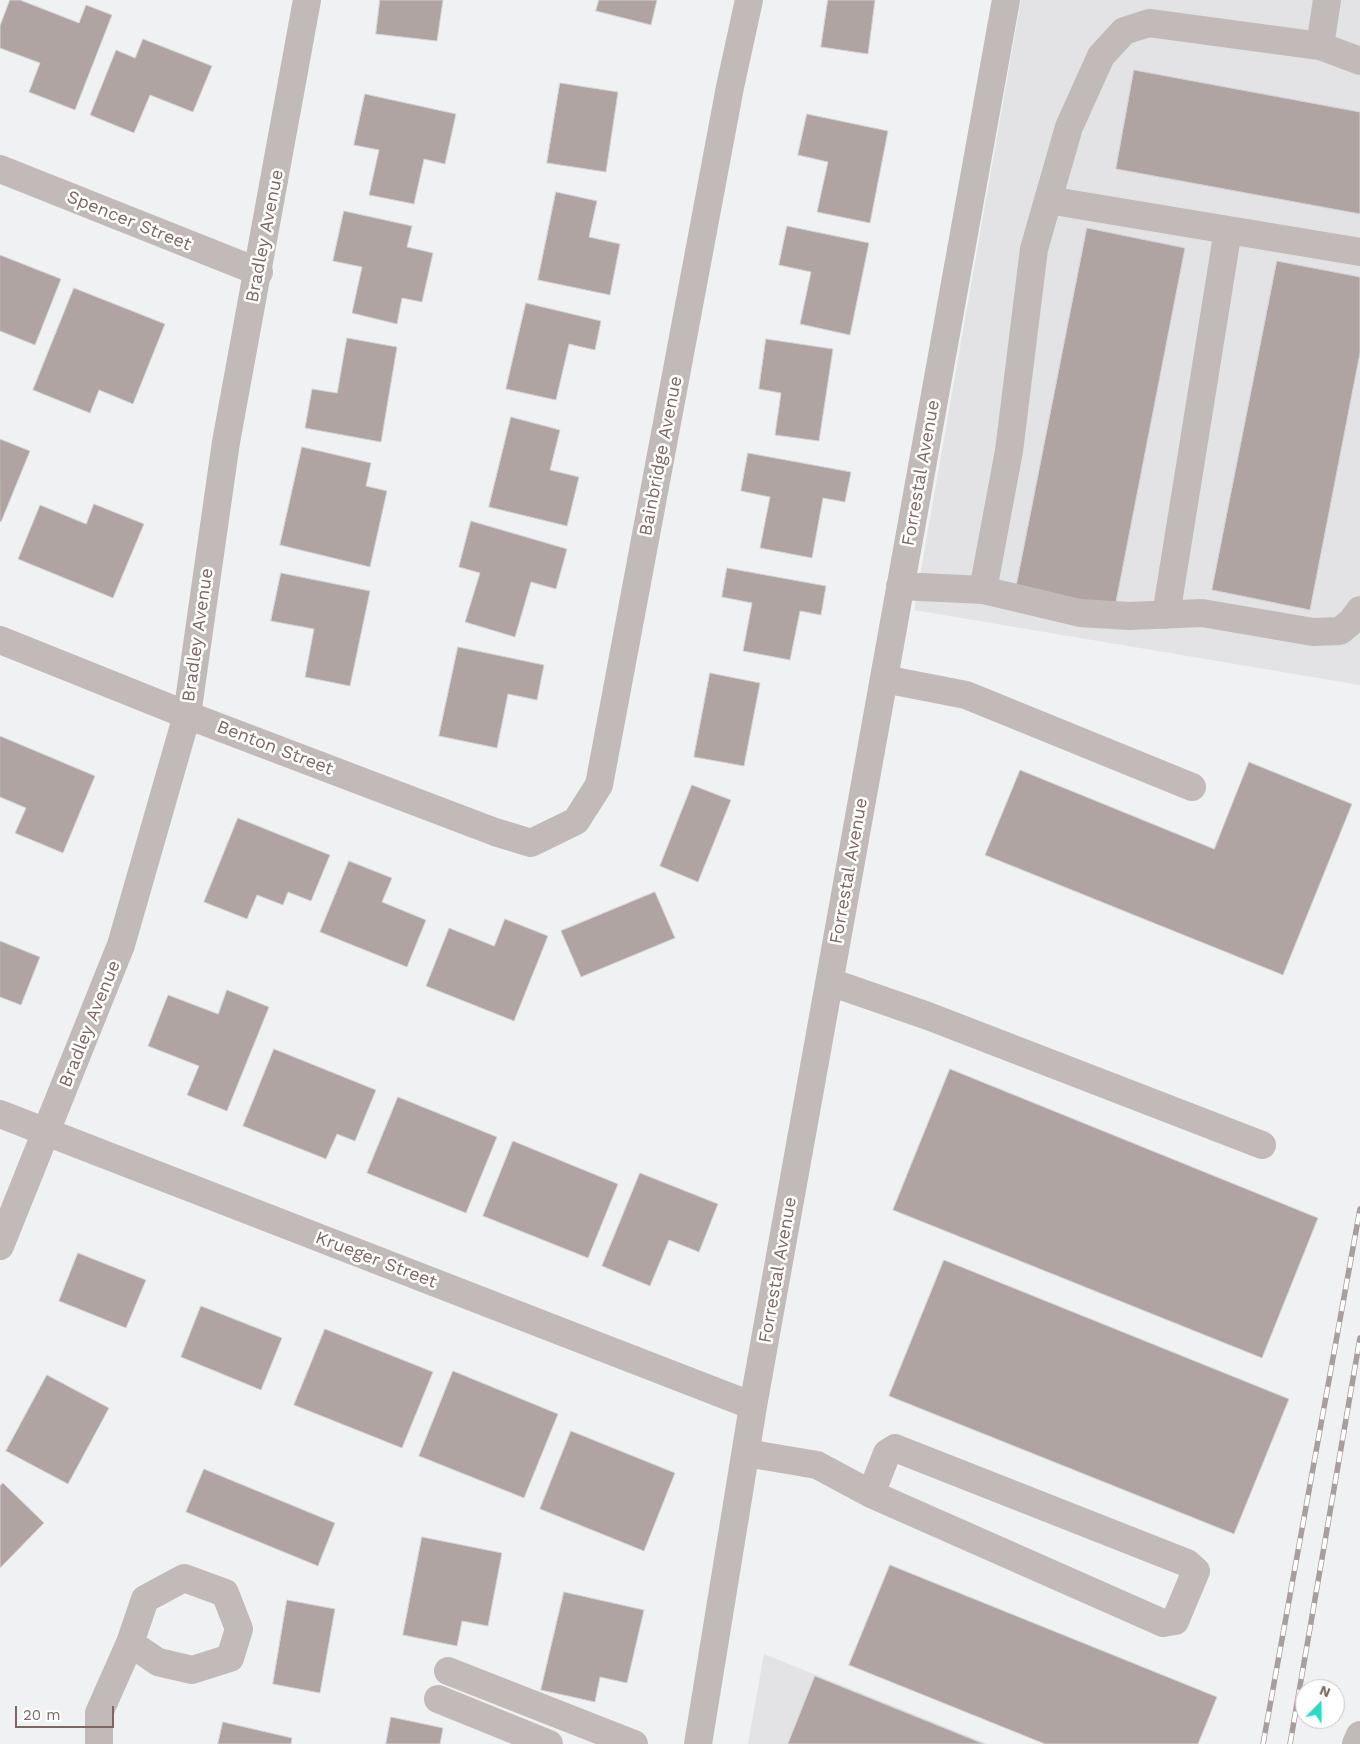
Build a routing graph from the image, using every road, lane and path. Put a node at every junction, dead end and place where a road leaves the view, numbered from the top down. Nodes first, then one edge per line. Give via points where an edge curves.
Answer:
1 (307, 0) edge
2 (749, 0) edge
3 (1006, 0) edge
4 (1327, 0) edge
5 (1320, 46) junction
6 (1360, 61) edge
7 (0, 169) edge
8 (1048, 200) junction
9 (1228, 230) junction
10 (1360, 252) edge
11 (259, 272) junction
12 (900, 586) junction
13 (982, 590) junction
14 (1360, 610) edge
15 (1166, 614) junction
16 (0, 640) edge
17 (884, 679) junction
18 (187, 715) junction
19 (1192, 787) dead end
20 (495, 832) joint
21 (830, 982) junction
22 (0, 1114) edge
23 (46, 1132) junction
24 (1262, 1146) dead end
25 (0, 1246) edge
26 (753, 1406) junction
27 (746, 1453) junction
28 (871, 1494) junction
29 (130, 1643) dead end
30 (448, 1671) dead end
31 (438, 1699) dead end
32 (1360, 1735) edge
33 (99, 1744) edge
34 (549, 1744) edge
35 (634, 1744) edge
36 (698, 1744) edge
37 (1356, 1744) edge

1 - 11 street, Bradley Avenue
2 - 20 street, Bainbridge Avenue via 599,786 576,821 531,843
3 - 12 street, Forrestal Avenue
4 - 5 street
5 - 6 street
5 - 8 street via 1149,23 1124,31 1101,56 1069,126
7 - 11 street, Spencer Street
8 - 9 street
8 - 13 street via 1034,249 1009,452
9 - 10 street
9 - 15 street
11 - 18 street, Bradley Avenue via 226,442
12 - 13 street
12 - 17 street, Forrestal Avenue
13 - 15 street via 1080,613
14 - 15 street via 1340,631 1322,632 1202,613
16 - 18 street, Benton Street
17 - 19 street via 966,695
17 - 21 street, Forrestal Avenue
18 - 20 street, Benton Street
18 - 23 street, Bradley Avenue via 121,946
21 - 24 street via 928,1016
21 - 26 street, Forrestal Avenue
22 - 23 street, Krueger Street
23 - 25 street, Bradley Avenue
23 - 26 street, Krueger Street
26 - 27 street, Forrestal Avenue
27 - 28 street via 817,1466
27 - 36 street, Forrestal Avenue
28 - 28 street via 1163,1623 1175,1621 1196,1571 1187,1563 895,1448 887,1453
29 - 33 street via 99,1713
30 - 35 street
31 - 34 street
32 - 37 street

